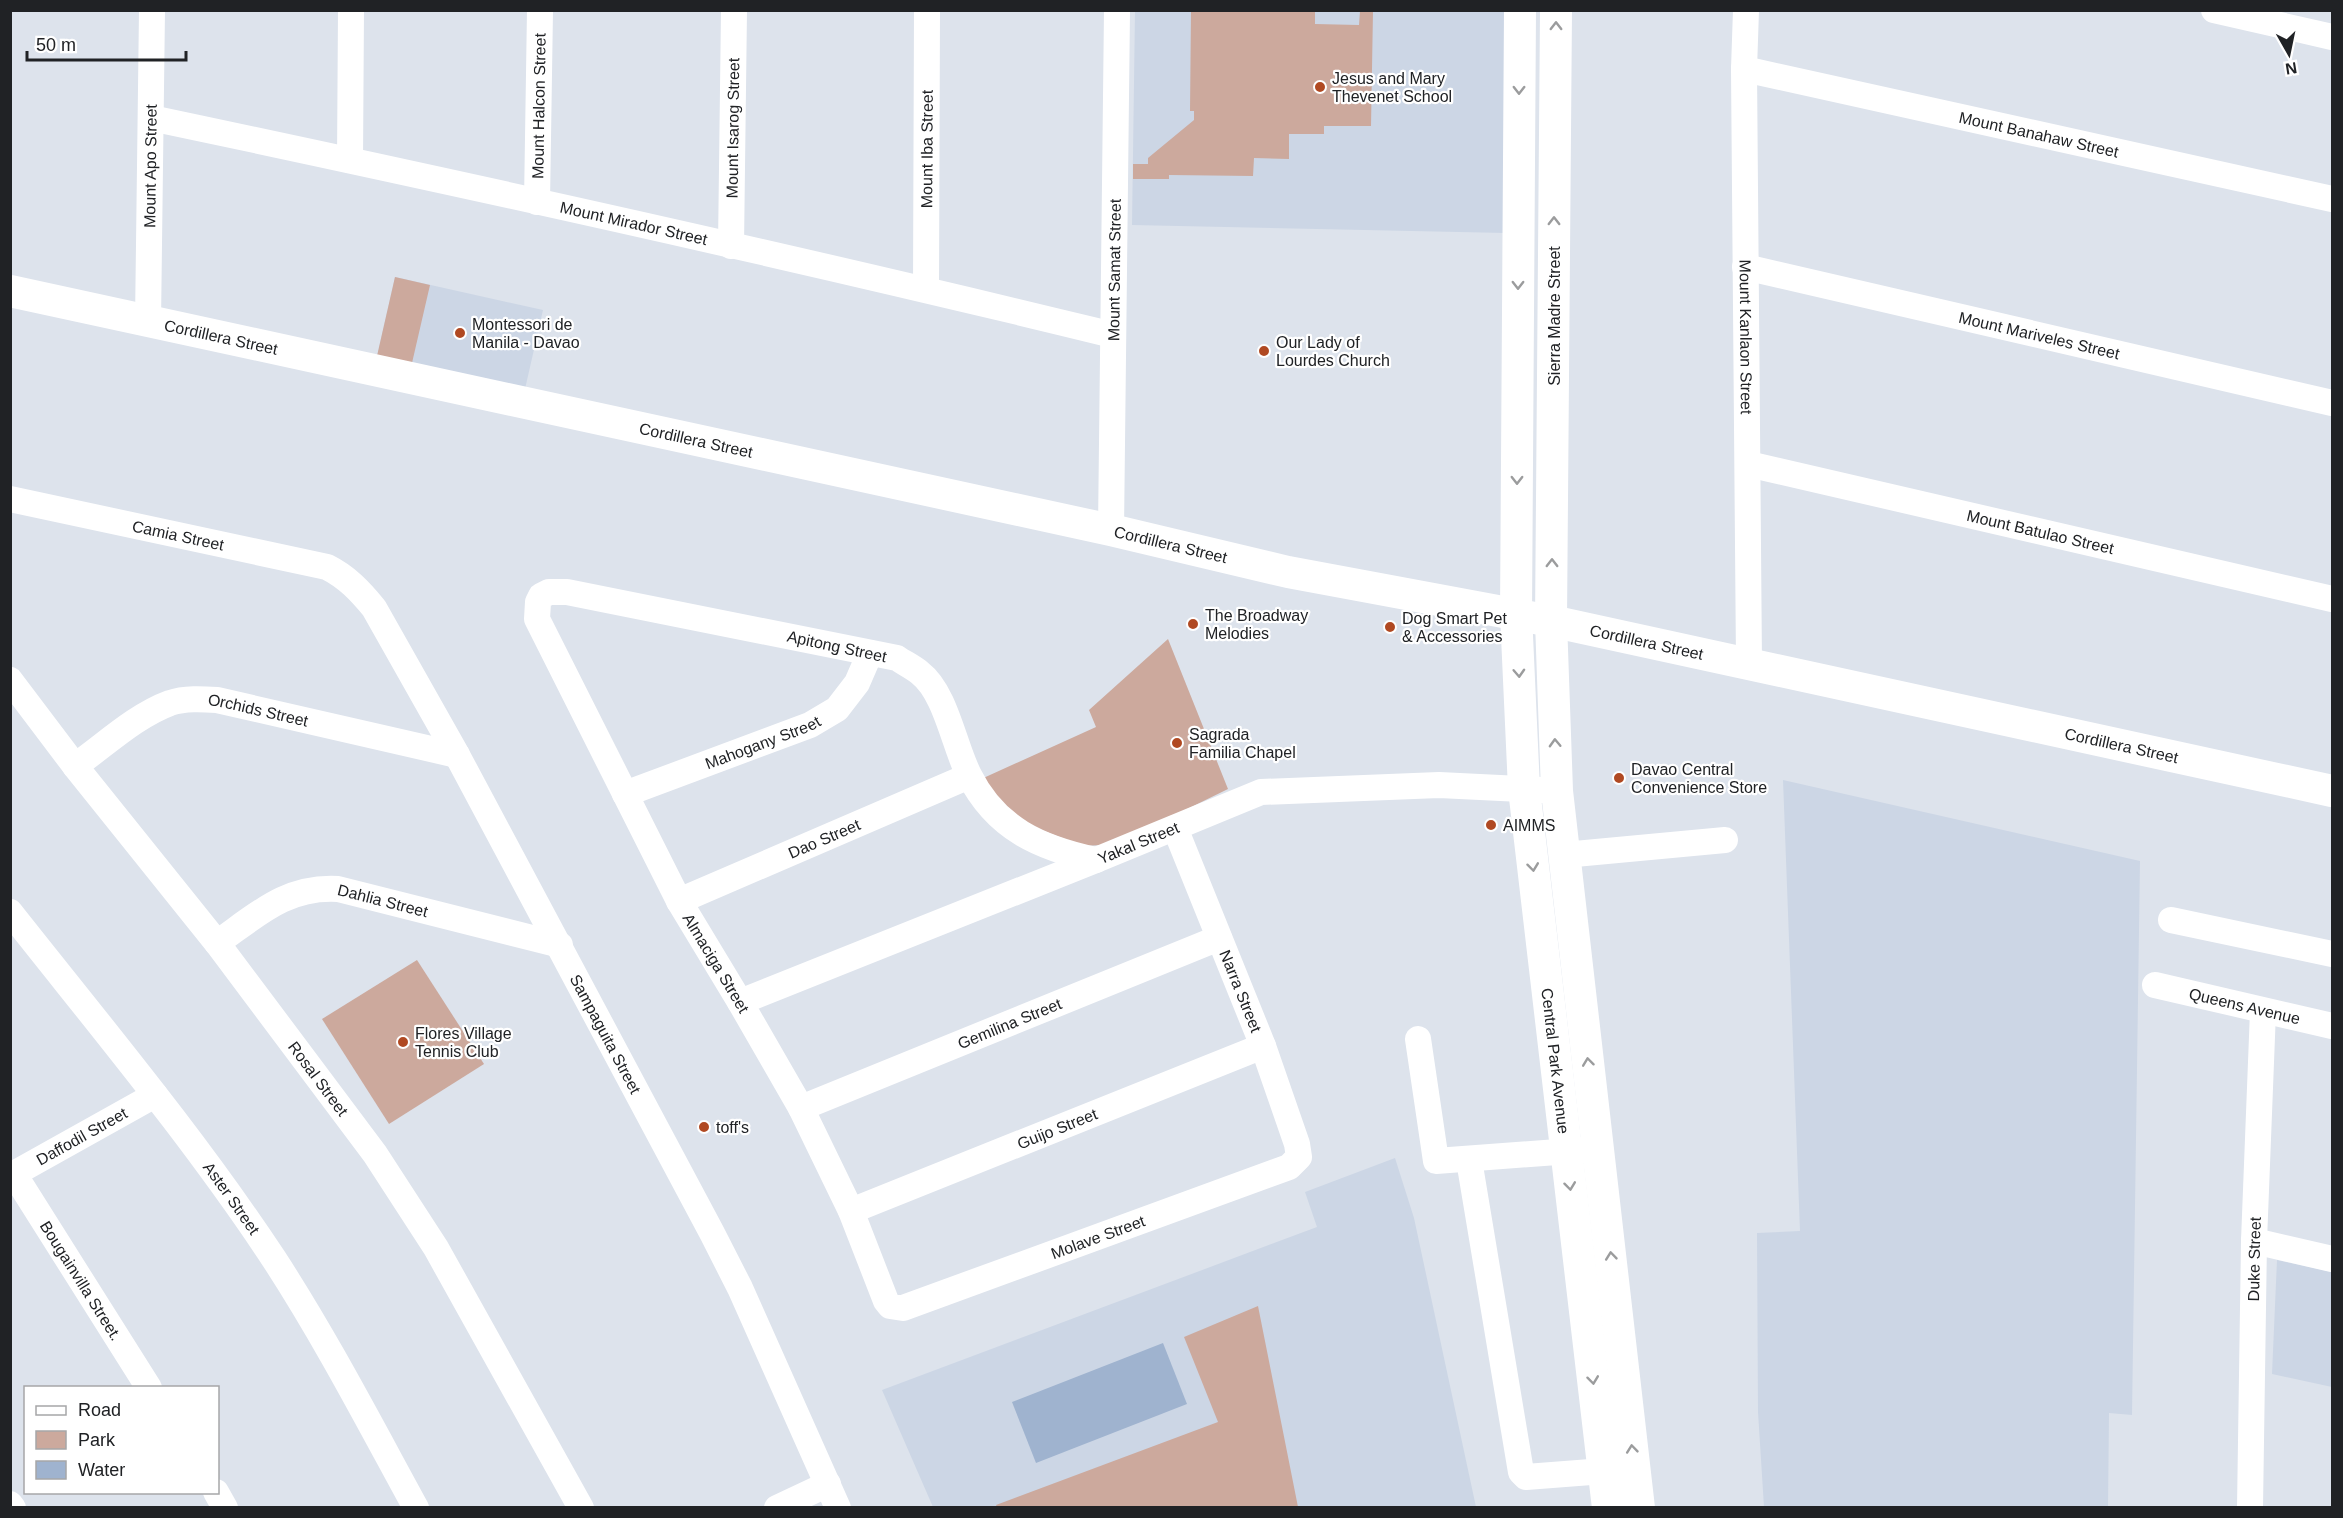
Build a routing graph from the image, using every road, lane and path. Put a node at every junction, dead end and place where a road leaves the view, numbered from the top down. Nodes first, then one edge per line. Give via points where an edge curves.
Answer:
1 (152, 10) edge
2 (351, 10) edge
3 (540, 10) edge
4 (734, 10) edge
5 (927, 10) edge
6 (1117, 10) edge
7 (1520, 10) edge
8 (1556, 10) edge
9 (1746, 10) edge
10 (2214, 10) edge
11 (2332, 37) edge
12 (1744, 69) junction
13 (151, 118) junction
14 (350, 160) junction
15 (2332, 199) edge
16 (537, 202) junction
17 (731, 246) junction
18 (1745, 267) junction
19 (926, 289) junction
20 (10, 291) edge
21 (148, 322) junction
22 (1113, 335) junction
23 (2332, 403) edge
24 (1748, 464) junction
25 (10, 499) edge
26 (1111, 530) junction
27 (345, 576) joint
28 (2332, 599) edge
29 (1516, 614) junction
30 (537, 619) joint
31 (1551, 621) junction
32 (870, 652) junction
33 (1749, 664) junction
34 (10, 680) edge
35 (458, 755) junction
36 (75, 766) junction
37 (969, 776) junction
38 (1524, 789) junction
39 (2332, 790) edge
40 (1557, 791) junction
41 (624, 794) junction
42 (1175, 828) junction
43 (1725, 840) dead end
44 (1564, 855) junction
45 (1096, 860) junction
46 (679, 902) junction
47 (10, 912) edge
48 (2171, 920) dead end
49 (1219, 938) junction
50 (217, 943) junction
51 (560, 945) junction
52 (2332, 954) edge
53 (2155, 985) dead end
54 (740, 1002) junction
55 (2263, 1011) junction
56 (2332, 1026) edge
57 (1418, 1039) dead end
58 (1263, 1046) junction
59 (155, 1095) junction
60 (801, 1108) junction
61 (1599, 1149) junction
62 (1566, 1152) junction
63 (1299, 1156) joint
64 (1469, 1160) junction
65 (12, 1175) edge
66 (851, 1211) junction
67 (2254, 1241) junction
68 (2332, 1258) edge
69 (890, 1306) joint
70 (148, 1386) edge
71 (1604, 1471) junction
72 (828, 1484) junction
73 (217, 1494) edge
74 (10, 1504) edge
75 (13, 1508) edge
76 (225, 1508) edge
77 (416, 1508) edge
78 (581, 1508) edge
79 (777, 1508) edge
80 (838, 1508) edge
81 (1608, 1508) edge
82 (1639, 1508) edge
83 (2250, 1508) edge

1 - 13 street, Mount Apo Street
2 - 14 street
3 - 16 street, Mount Halcon Street
4 - 17 street, Mount Isarog Street
5 - 19 street, Mount Iba Street
6 - 22 street, Mount Samat Street
7 -> 29 street
31 -> 8 street, Sierra Madre Street
9 - 12 street, Mount Kanlaon Street
10 - 11 street
12 - 15 street, Mount Banahaw Street
12 - 18 street, Mount Kanlaon Street
13 - 14 street, Mount Mirador Street
13 - 21 street, Mount Apo Street
14 - 16 street, Mount Mirador Street
16 - 17 street, Mount Mirador Street
17 - 19 street, Mount Mirador Street
18 - 23 street, Mount Mariveles Street
18 - 24 street, Mount Kanlaon Street
19 - 22 street, Mount Mirador Street
20 - 21 street, Cordillera Street
21 - 26 street, Cordillera Street
22 - 26 street, Mount Samat Street
24 - 28 street, Mount Batulao Street
24 - 33 street, Mount Kanlaon Street
25 - 27 street, Camia Street via 327,567
26 - 29 street, Cordillera Street via 1288,572
27 - 35 street, Sampaguita Street via 374,608
29 - 31 street, Cordillera Street
29 -> 38 street, Central Park Avenue
30 - 32 street, Apitong Street via 541,596 567,592
30 - 41 street, Almaciga Street
31 - 33 street, Cordillera Street
40 -> 31 street, Central Park Avenue
32 - 37 street, Apitong Street via 897,658 921,674 936,692
32 - 41 street, Mahogany Street via 857,683 837,709 810,724
33 - 39 street, Cordillera Street
34 - 36 street, Rosal Street
35 - 36 street, Orchids Street via 217,700 194,699 149,713
35 - 51 street, Sampaguita Street
36 - 50 street, Rosal Street
37 - 45 street, Apitong Street via 1017,833 1065,854
37 - 46 street, Dao Street
38 - 40 street, Yakal Street
38 - 42 street, Yakal Street via 1439,785 1261,792
38 -> 62 street, Central Park Avenue
40 - 44 street, Central Park Avenue
41 - 46 street, Almaciga Street
42 - 45 street, Yakal Street
42 - 49 street, Narra Street
43 - 44 street
61 -> 44 street, Central Park Avenue
45 - 54 street, Yakal Street
46 - 54 street, Almaciga Street
47 - 59 street, Aster Street
48 - 52 street
49 - 58 street, Narra Street
49 - 60 street, Gemilina Street
50 - 51 street, Dahlia Street via 277,900 319,888 338,889
50 - 78 street, Rosal Street via 404,1196
51 - 72 street, Sampaguita Street via 740,1288
53 - 55 street, Queens Avenue
54 - 60 street, Almaciga Street
55 - 56 street, Queens Avenue
55 - 67 street, Duke Street
57 - 64 street via 1436,1161
58 - 63 street, Narra Street
58 - 66 street, Guijo Street
59 - 65 street, Daffodil Street
59 - 77 street, Aster Street via 240,1210 314,1323
60 - 66 street, Almaciga Street
61 - 62 street
82 -> 61 street, Central Park Avenue
62 - 64 street
62 -> 71 street, Central Park Avenue
63 - 69 street, Molave Street via 1293,1165 1278,1171 903,1308
64 - 71 street via 1521,1472 1526,1477
65 - 70 street, Bougainvilla Street.
66 - 69 street, Almaciga Street
67 - 68 street
67 - 83 street, Duke Street
71 - 81 street, Central Park Avenue
72 - 79 street
72 - 80 street, Sampaguita Street
73 - 76 street
74 - 75 street

